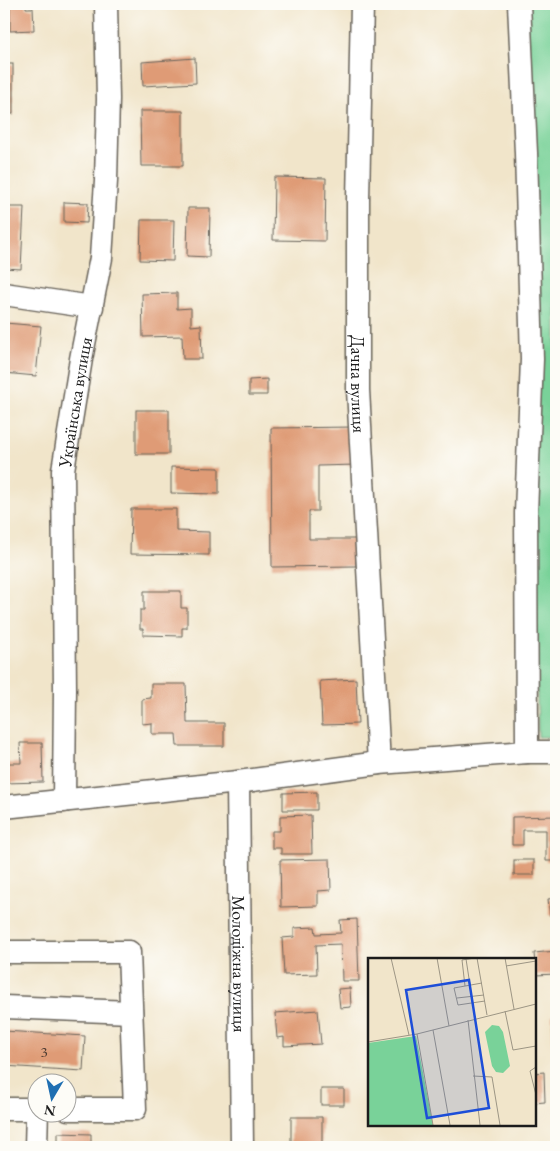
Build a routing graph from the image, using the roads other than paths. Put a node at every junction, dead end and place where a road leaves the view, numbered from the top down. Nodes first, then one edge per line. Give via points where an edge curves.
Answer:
1 (106, 4) edge
2 (362, 4) edge
3 (519, 4) edge
4 (4, 294) edge
5 (92, 307) junction
6 (527, 752) junction
7 (556, 752) edge
8 (379, 763) junction
9 (238, 782) junction
10 (64, 801) junction
11 (4, 807) edge
12 (4, 952) edge
13 (4, 1007) edge
14 (131, 1012) junction
15 (4, 1109) edge
16 (28, 1109) edge
17 (78, 1109) edge
18 (37, 1124) edge
19 (36, 1147) edge
20 (242, 1147) edge

1 - 5 street, Українська вулиця via 106,180 101,258
2 - 8 street, Дачна вулиця via 358,390
3 - 6 street via 532,359 526,514
4 - 5 street
5 - 10 street, Українська вулиця via 80,359 63,470
6 - 7 street
6 - 8 street
8 - 9 street
9 - 10 street
9 - 20 street, Молодіжна вулиця
10 - 11 street
12 - 14 street via 128,952
13 - 14 street
14 - 17 street via 135,1108
15 - 16 street
18 - 19 street

